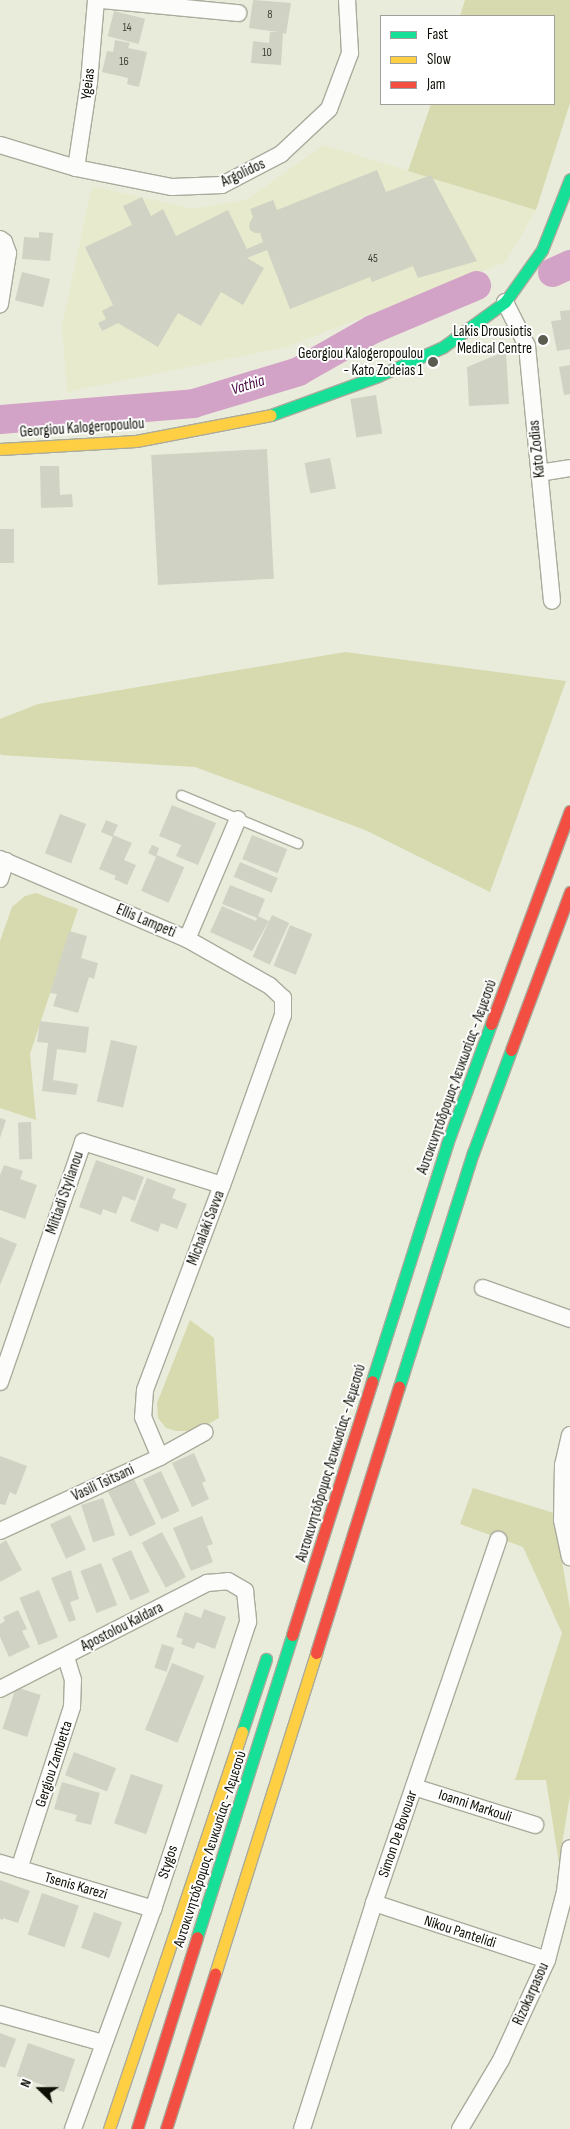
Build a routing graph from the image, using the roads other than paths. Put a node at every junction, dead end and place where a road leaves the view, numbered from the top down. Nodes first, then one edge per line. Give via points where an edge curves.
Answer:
1 (96, 0) edge
2 (102, 0) edge
3 (347, 0) edge
4 (238, 12) dead end
5 (0, 145) edge
6 (76, 168) junction
7 (570, 179) edge
8 (0, 239) edge
9 (505, 302) junction
10 (0, 304) edge
11 (0, 448) edge
12 (570, 468) edge
13 (539, 472) junction
14 (552, 601) dead end
15 (181, 795) dead end
16 (570, 811) edge
17 (238, 819) junction
18 (297, 843) dead end
19 (3, 860) edge
20 (0, 879) edge
21 (570, 892) edge
22 (187, 939) junction
23 (283, 998) joint
24 (447, 1144) junction
25 (222, 1185) junction
26 (483, 1288) dead end
27 (570, 1319) edge
28 (0, 1382) edge
29 (350, 1410) dead end
30 (205, 1432) dead end
31 (570, 1435) edge
32 (160, 1457) junction
33 (0, 1531) edge
34 (498, 1540) dead end
35 (570, 1557) edge
36 (245, 1591) joint
37 (271, 1646) dead end
38 (66, 1657) junction
39 (0, 1688) edge
40 (414, 1787) junction
41 (239, 1810) junction
42 (535, 1825) dead end
43 (570, 1848) edge
44 (0, 1863) edge
45 (19, 1869) junction
46 (374, 1904) junction
47 (153, 1909) junction
48 (547, 1960) junction
49 (210, 1996) junction
50 (0, 2014) edge
51 (103, 2043) junction
52 (193, 2081) dead end
53 (73, 2129) edge
54 (109, 2129) edge
55 (114, 2129) edge
56 (137, 2129) edge
57 (166, 2129) edge
58 (302, 2129) edge
59 (460, 2129) edge

1 - 6 street, Ygeias via 89,82
2 - 4 street
3 - 6 street, Argolidos via 350,53 329,109 281,154 222,186 172,187
5 - 6 street, Argolidos
7 - 9 main road, Georgiou Kalogeropoulou via 542,250
8 - 10 street via 8,253
9 - 11 main road, Georgiou Kalogeropoulou via 443,347 378,376 270,415 136,441
9 - 13 street, Kato Zodias via 527,346
12 - 13 street
13 - 14 street, Kato Zodias
15 - 17 lane
16 - 24 main road, Αυτοκινητόδρομος Λευκωσίας - Λεμεσού
17 - 18 lane
17 - 22 street
19 - 20 street
19 - 22 street, Ellis Lampeti
21 - 49 main road via 473,1153
22 - 23 street, Ellis Lampeti via 270,986
23 - 25 street, Michalaki Savva via 283,1015
24 - 29 main road via 388,1296
24 - 41 main road, Αυτοκινητόδρομος Λευκωσίας - Λεμεσού
25 - 28 street, Miltiadi Stylianou via 83,1142
25 - 32 street, Michalaki Savva via 145,1390 143,1417
26 - 27 street
30 - 32 street, Vasili Tsitsani
31 - 35 street via 563,1465 562,1520
32 - 33 street, Vasili Tsitsani
34 - 40 street, Simon De Bovouar
36 - 38 street, Apostolou Kaldara via 228,1581 207,1583
36 - 47 street, Stygos via 248,1622
37 - 54 main road
38 - 39 street, Apostolou Kaldara
38 - 45 street, Gergiou Zambetta via 74,1680 72,1707
40 - 42 street, Ioanni Markouli
40 - 46 street, Simon De Bovouar
41 - 55 main road
41 - 56 main road, Αυτοκινητόδρομος Λευκωσίας - Λεμεσού
43 - 48 street, Rizokarpasou via 565,1892
44 - 45 street, Tsenis Karezi
45 - 47 street, Tsenis Karezi
46 - 48 street, Nikou Pantelidi
46 - 58 street, Simon De Bovouar
47 - 51 street, Stygos
48 - 59 street, Rizokarpasou via 501,2060
49 - 52 main road
49 - 57 main road
50 - 51 street
51 - 53 street, Stygos

